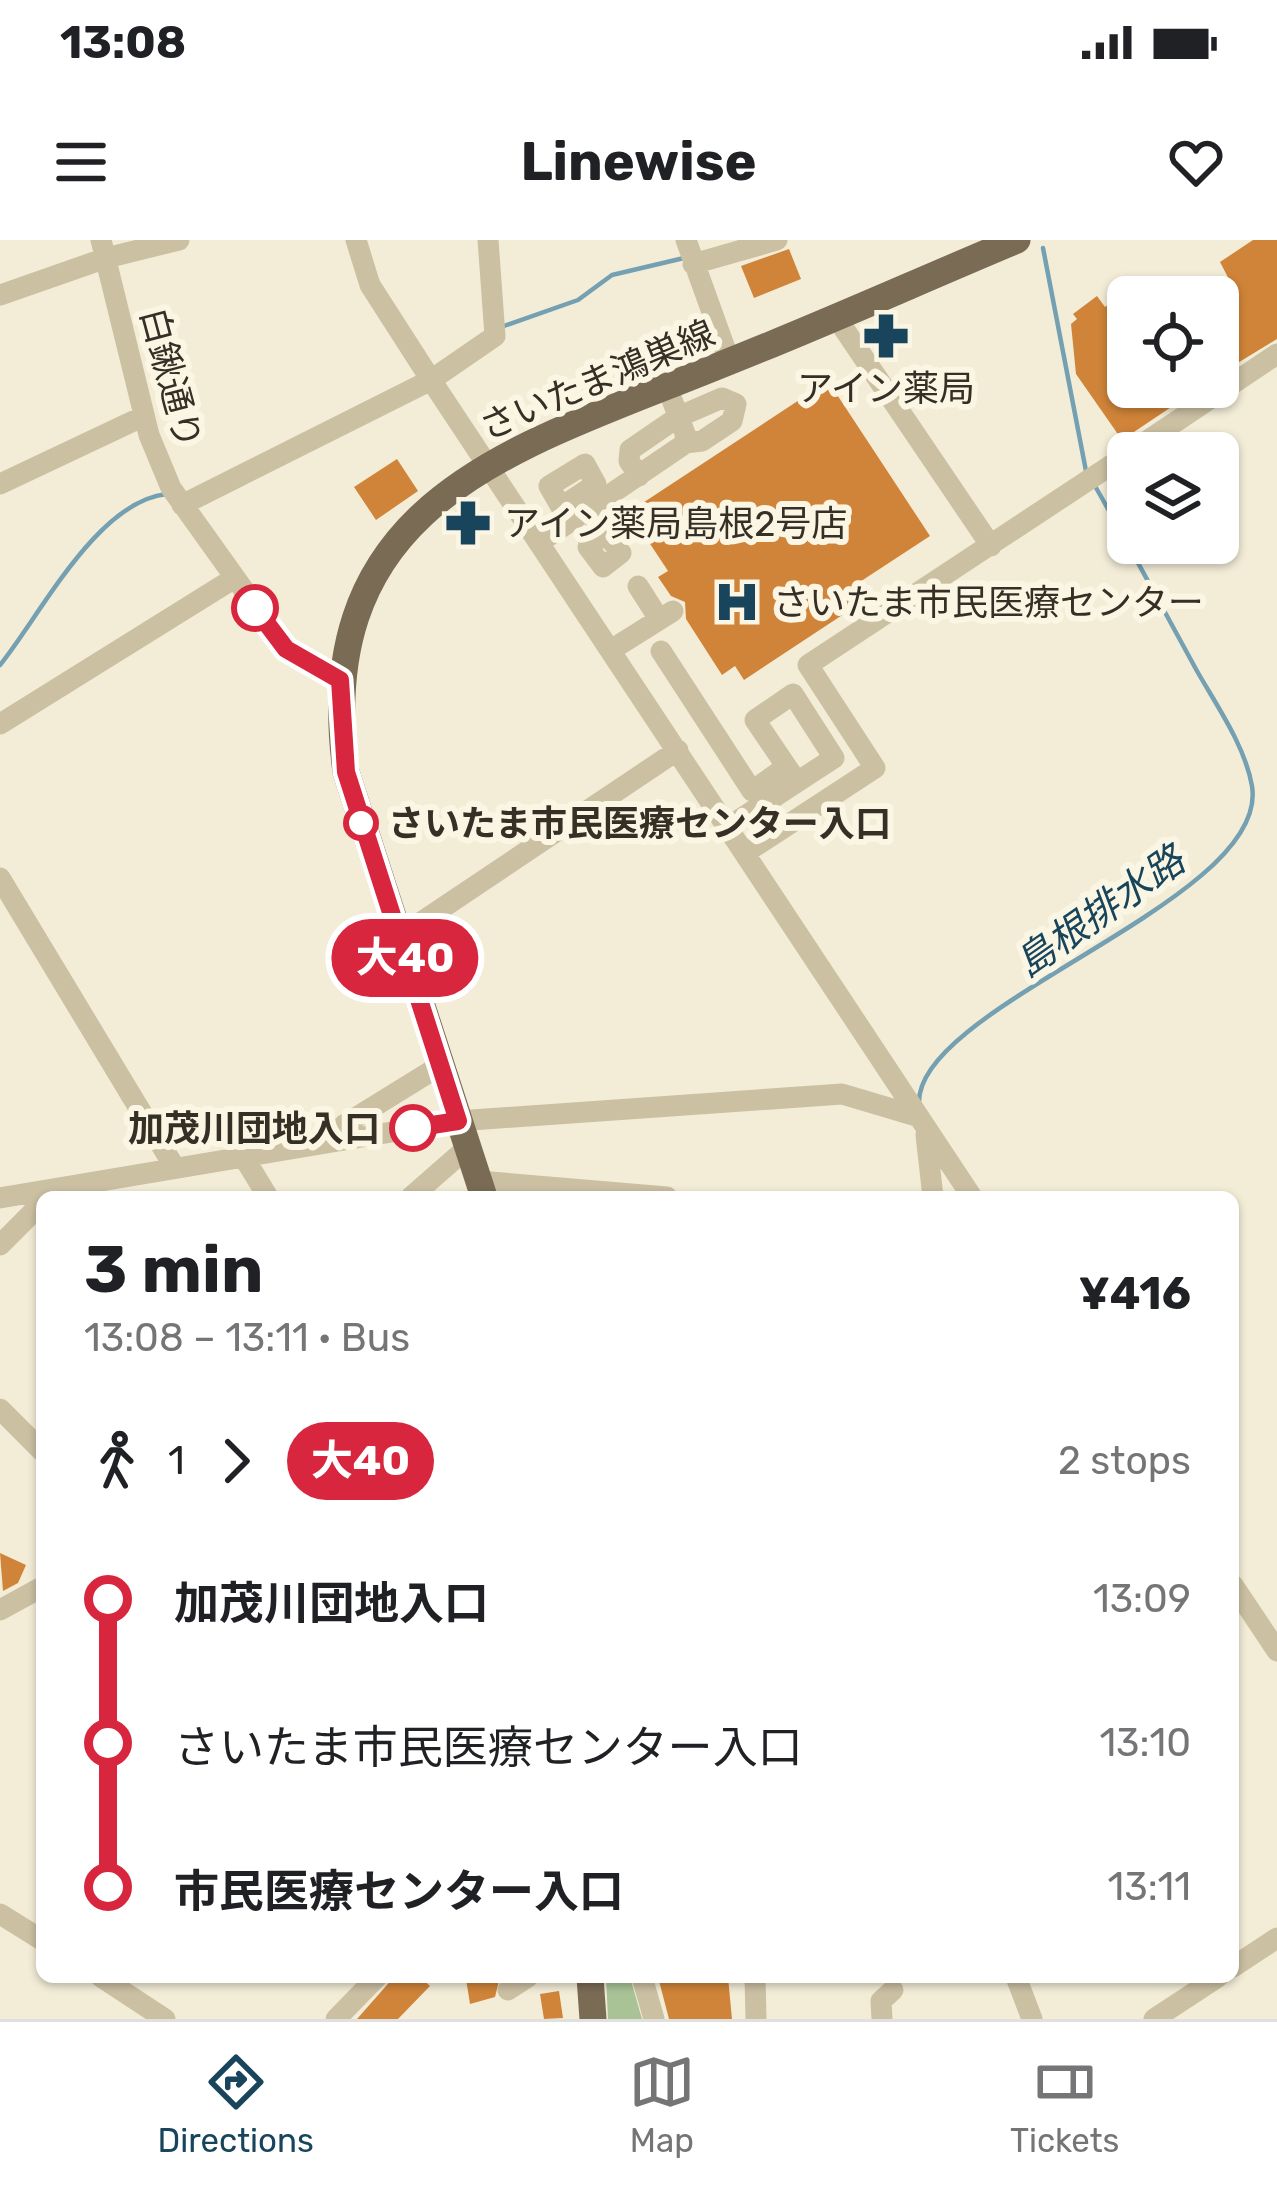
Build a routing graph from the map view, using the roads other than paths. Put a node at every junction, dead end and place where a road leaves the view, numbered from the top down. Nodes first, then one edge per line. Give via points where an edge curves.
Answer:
1 (179, 240) edge
2 (356, 240) edge
3 (488, 240) edge
4 (686, 240) edge
5 (777, 240) edge
6 (1017, 240) edge
7 (754, 244) edge
8 (988, 246) edge
9 (103, 249) edge
10 (693, 264) junction
11 (0, 295) edge
12 (836, 317) junction
13 (1277, 354) edge
14 (730, 362) junction
15 (431, 380) junction
16 (667, 387) junction
17 (144, 416) junction
18 (678, 417) junction
19 (1160, 432) edge
20 (685, 443) junction
21 (488, 465) junction
22 (1107, 468) edge
23 (640, 476) junction
24 (0, 484) edge
25 (177, 497) junction
26 (582, 505) junction
27 (603, 535) dead end
28 (540, 542) junction
29 (991, 546) junction
30 (233, 579) junction
31 (638, 586) dead end
32 (611, 650) junction
33 (661, 651) dead end
34 (340, 680) junction
35 (755, 720) junction
36 (0, 724) edge
37 (721, 743) junction
38 (678, 750) junction
39 (792, 774) junction
40 (728, 827) junction
41 (745, 853) junction
42 (0, 878) edge
43 (399, 937) junction
44 (441, 1066) junction
45 (921, 1122) junction
46 (462, 1134) junction
47 (325, 1143) junction
48 (243, 1156) junction
49 (175, 1168) junction
50 (481, 1189) edge
51 (79, 1191) edge
52 (264, 1191) edge
53 (416, 1191) edge
54 (528, 1191) edge
55 (932, 1191) edge
56 (967, 1191) edge
57 (24, 1204) edge
58 (0, 1245) edge
59 (0, 1409) edge
60 (36, 1444) edge
61 (36, 1590) edge
62 (1239, 1595) edge
63 (0, 1610) edge
64 (1277, 1652) edge
65 (0, 1914) edge
66 (36, 1936) edge
67 (1277, 1938) edge
68 (1239, 1963) edge
69 (110, 1983) edge
70 (371, 1983) edge
71 (590, 1983) edge
72 (644, 1983) edge
73 (755, 1983) edge
74 (1018, 1983) edge
75 (1208, 1983) edge
76 (893, 1990) dead end
77 (165, 2019) edge
78 (336, 2019) edge
79 (593, 2019) edge
80 (654, 2019) edge
81 (756, 2019) edge
82 (881, 2019) edge
83 (1032, 2019) edge
84 (1154, 2019) edge

1 - 9 street
2 - 15 street via 370,285
3 - 15 street via 495,336
4 - 10 street
5 - 7 street
6 - 8 main road, さいたま鴻巣線
7 - 10 street
8 - 12 main road, さいたま鴻巣線
9 - 11 street
9 - 17 street, 白鍬通り
10 - 14 street
12 - 14 main road, さいたま鴻巣線
12 - 29 street
13 - 19 street
14 - 16 main road, さいたま鴻巣線
15 - 21 street
15 - 25 street
16 - 18 street
16 - 21 main road, さいたま鴻巣線
17 - 24 street
17 - 25 street, 白鍬通り
18 - 20 street
18 - 20 street via 722,398 737,406 732,421
18 - 23 street via 630,450
20 - 23 street
21 - 28 street
21 - 34 main road, さいたま鴻巣線 via 419,516 377,569 353,615
22 - 29 street
23 - 26 street
25 - 30 street, 白鍬通り
26 - 27 street
26 - 28 street
28 - 32 street
29 - 41 street via 808,665 875,767
30 - 34 street, 白鍬通り via 286,649
30 - 36 street
31 - 32 street via 666,615
32 - 38 street
33 - 37 street
34 - 43 main road, さいたま鴻巣線 via 346,772
35 - 37 street
35 - 39 street
35 - 39 street via 793,694 834,758
37 - 39 street via 752,791
38 - 40 street
38 - 43 street
39 - 40 street
40 - 41 street
41 - 45 street
42 - 49 street
43 - 44 main road, さいたま鴻巣線
44 - 46 main road, さいたま鴻巣線
44 - 47 street
45 - 46 street via 842,1094
45 - 55 street
45 - 56 street
46 - 47 street
46 - 50 main road, さいたま鴻巣線
46 - 53 street
47 - 48 street
48 - 49 street
48 - 52 street
49 - 51 street
50 - 54 street
57 - 58 street
59 - 60 street
61 - 63 street
62 - 64 street
65 - 66 street
67 - 68 street
69 - 77 street
70 - 78 street
71 - 79 main road
72 - 80 street
73 - 81 street
74 - 83 street
75 - 84 street
76 - 82 street via 881,2001

